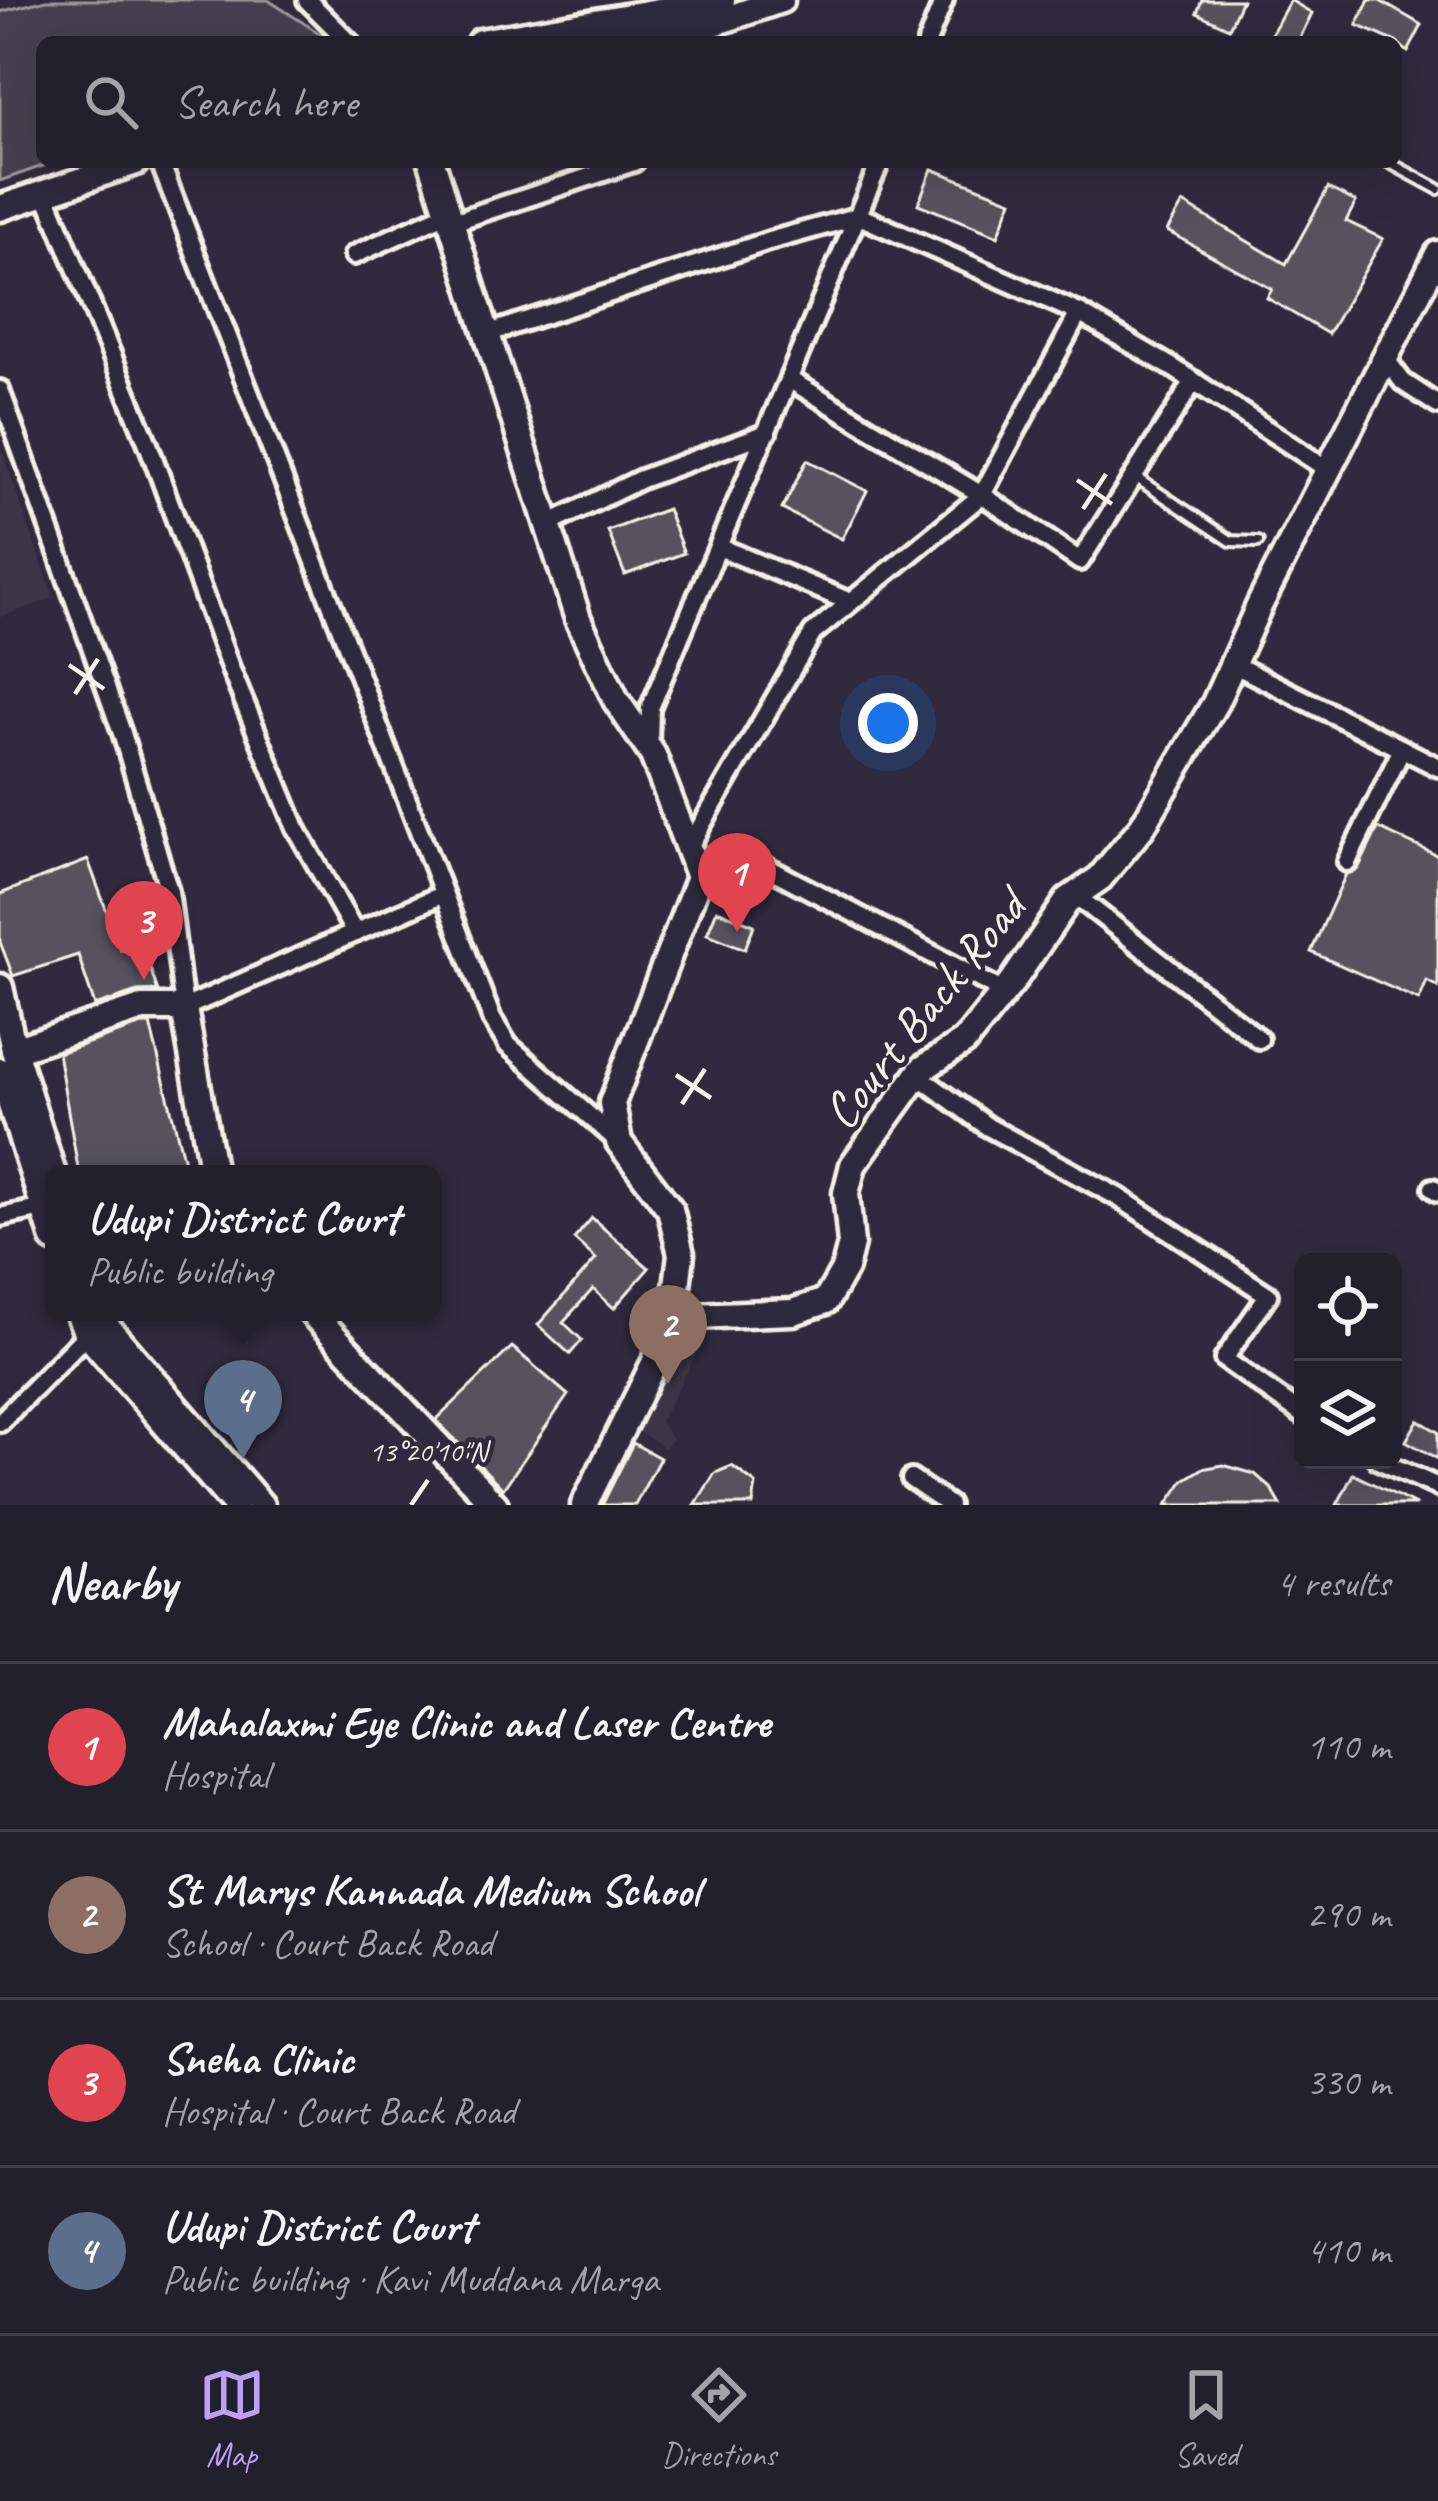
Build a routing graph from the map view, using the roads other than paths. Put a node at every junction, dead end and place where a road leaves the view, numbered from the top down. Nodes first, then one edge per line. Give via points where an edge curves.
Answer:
1 (307, 0) edge
2 (722, 0) edge
3 (781, 0) edge
4 (944, 0) edge
5 (607, 20) edge
6 (343, 36) edge
7 (515, 36) edge
8 (929, 36) edge
9 (67, 168) edge
10 (118, 168) edge
11 (162, 168) edge
12 (434, 168) edge
13 (614, 168) edge
14 (878, 168) edge
15 (1400, 168) edge
16 (1438, 188) edge
17 (45, 192) junction
18 (0, 194) edge
19 (0, 208) edge
20 (860, 216) junction
21 (449, 218) junction
22 (1438, 254) edge
23 (353, 255) dead end
24 (1078, 314) junction
25 (486, 334) junction
26 (1385, 358) junction
27 (790, 380) junction
28 (1194, 382) junction
29 (0, 390) edge
30 (1438, 405) edge
31 (767, 433) junction
32 (1330, 471) junction
33 (1134, 476) junction
34 (982, 495) junction
35 (547, 525) junction
36 (1258, 542) dead end
37 (719, 547) junction
38 (850, 602) junction
39 (1233, 664) junction
40 (1402, 748) junction
41 (653, 755) junction
42 (1438, 767) edge
43 (693, 853) junction
44 (1347, 862) dead end
45 (441, 895) junction
46 (1075, 895) junction
47 (355, 933) junction
48 (0, 987) edge
49 (1004, 992) junction
50 (184, 1008) junction
51 (1259, 1039) dead end
52 (7, 1060) edge
53 (917, 1075) junction
54 (619, 1142) junction
55 (49, 1165) edge
56 (211, 1165) edge
57 (43, 1208) junction
58 (45, 1214) edge
59 (0, 1217) edge
60 (86, 1321) edge
61 (89, 1321) edge
62 (91, 1321) edge
63 (320, 1321) edge
64 (672, 1327) junction
65 (1294, 1409) edge
66 (0, 1422) edge
67 (1399, 1469) edge
68 (910, 1479) dead end
69 (1438, 1486) edge
70 (220, 1499) edge
71 (261, 1505) edge
72 (495, 1505) edge
73 (584, 1505) edge
74 (950, 1505) edge

1 - 6 street
2 - 5 street
3 - 5 street via 712,23
4 - 8 street
5 - 7 street
9 - 18 street
10 - 17 street
11 - 45 street
12 - 21 street
13 - 21 street
14 - 20 street
15 - 16 lane
17 - 19 street
17 - 47 street via 296,828
20 - 24 street
20 - 25 street
20 - 27 street
21 - 23 street
21 - 25 street
22 - 26 street, Court Back Road
24 - 28 street
24 - 34 street
25 - 35 street
26 - 30 street via 1403,382
26 - 32 street, Court Back Road
27 - 31 street
27 - 34 street
28 - 32 street
28 - 33 street
29 - 50 street via 129,755 169,891
31 - 35 street via 640,479
31 - 37 street
32 - 39 street, Court Back Road
33 - 34 street via 1081,561
33 - 36 lane via 1231,541
34 - 38 street
35 - 41 street via 578,620
37 - 38 street
37 - 41 street via 650,708
38 - 43 street via 813,633
39 - 40 street
39 - 46 street, Court Back Road via 1142,827
40 - 42 street
40 - 44 street
41 - 43 street
43 - 49 street via 736,851
43 - 54 street via 699,877 612,1102
45 - 47 street
45 - 54 street via 508,1045
46 - 49 street, Court Back Road
46 - 51 street
47 - 50 street
48 - 52 street
49 - 53 street, Court Back Road via 964,1042
50 - 52 street via 142,1008
50 - 56 street
52 - 55 street
52 - 57 street
53 - 64 street, Court Back Road via 854,1165 846,1193 850,1244 826,1301 793,1312 693,1316
53 - 65 street via 988,1127 1118,1197 1268,1295 1224,1359
54 - 64 street via 670,1209 681,1254
57 - 58 street
57 - 59 street
60 - 66 street
61 - 70 street
62 - 71 street via 116,1337
63 - 72 street
64 - 73 street
67 - 69 street
68 - 74 street

